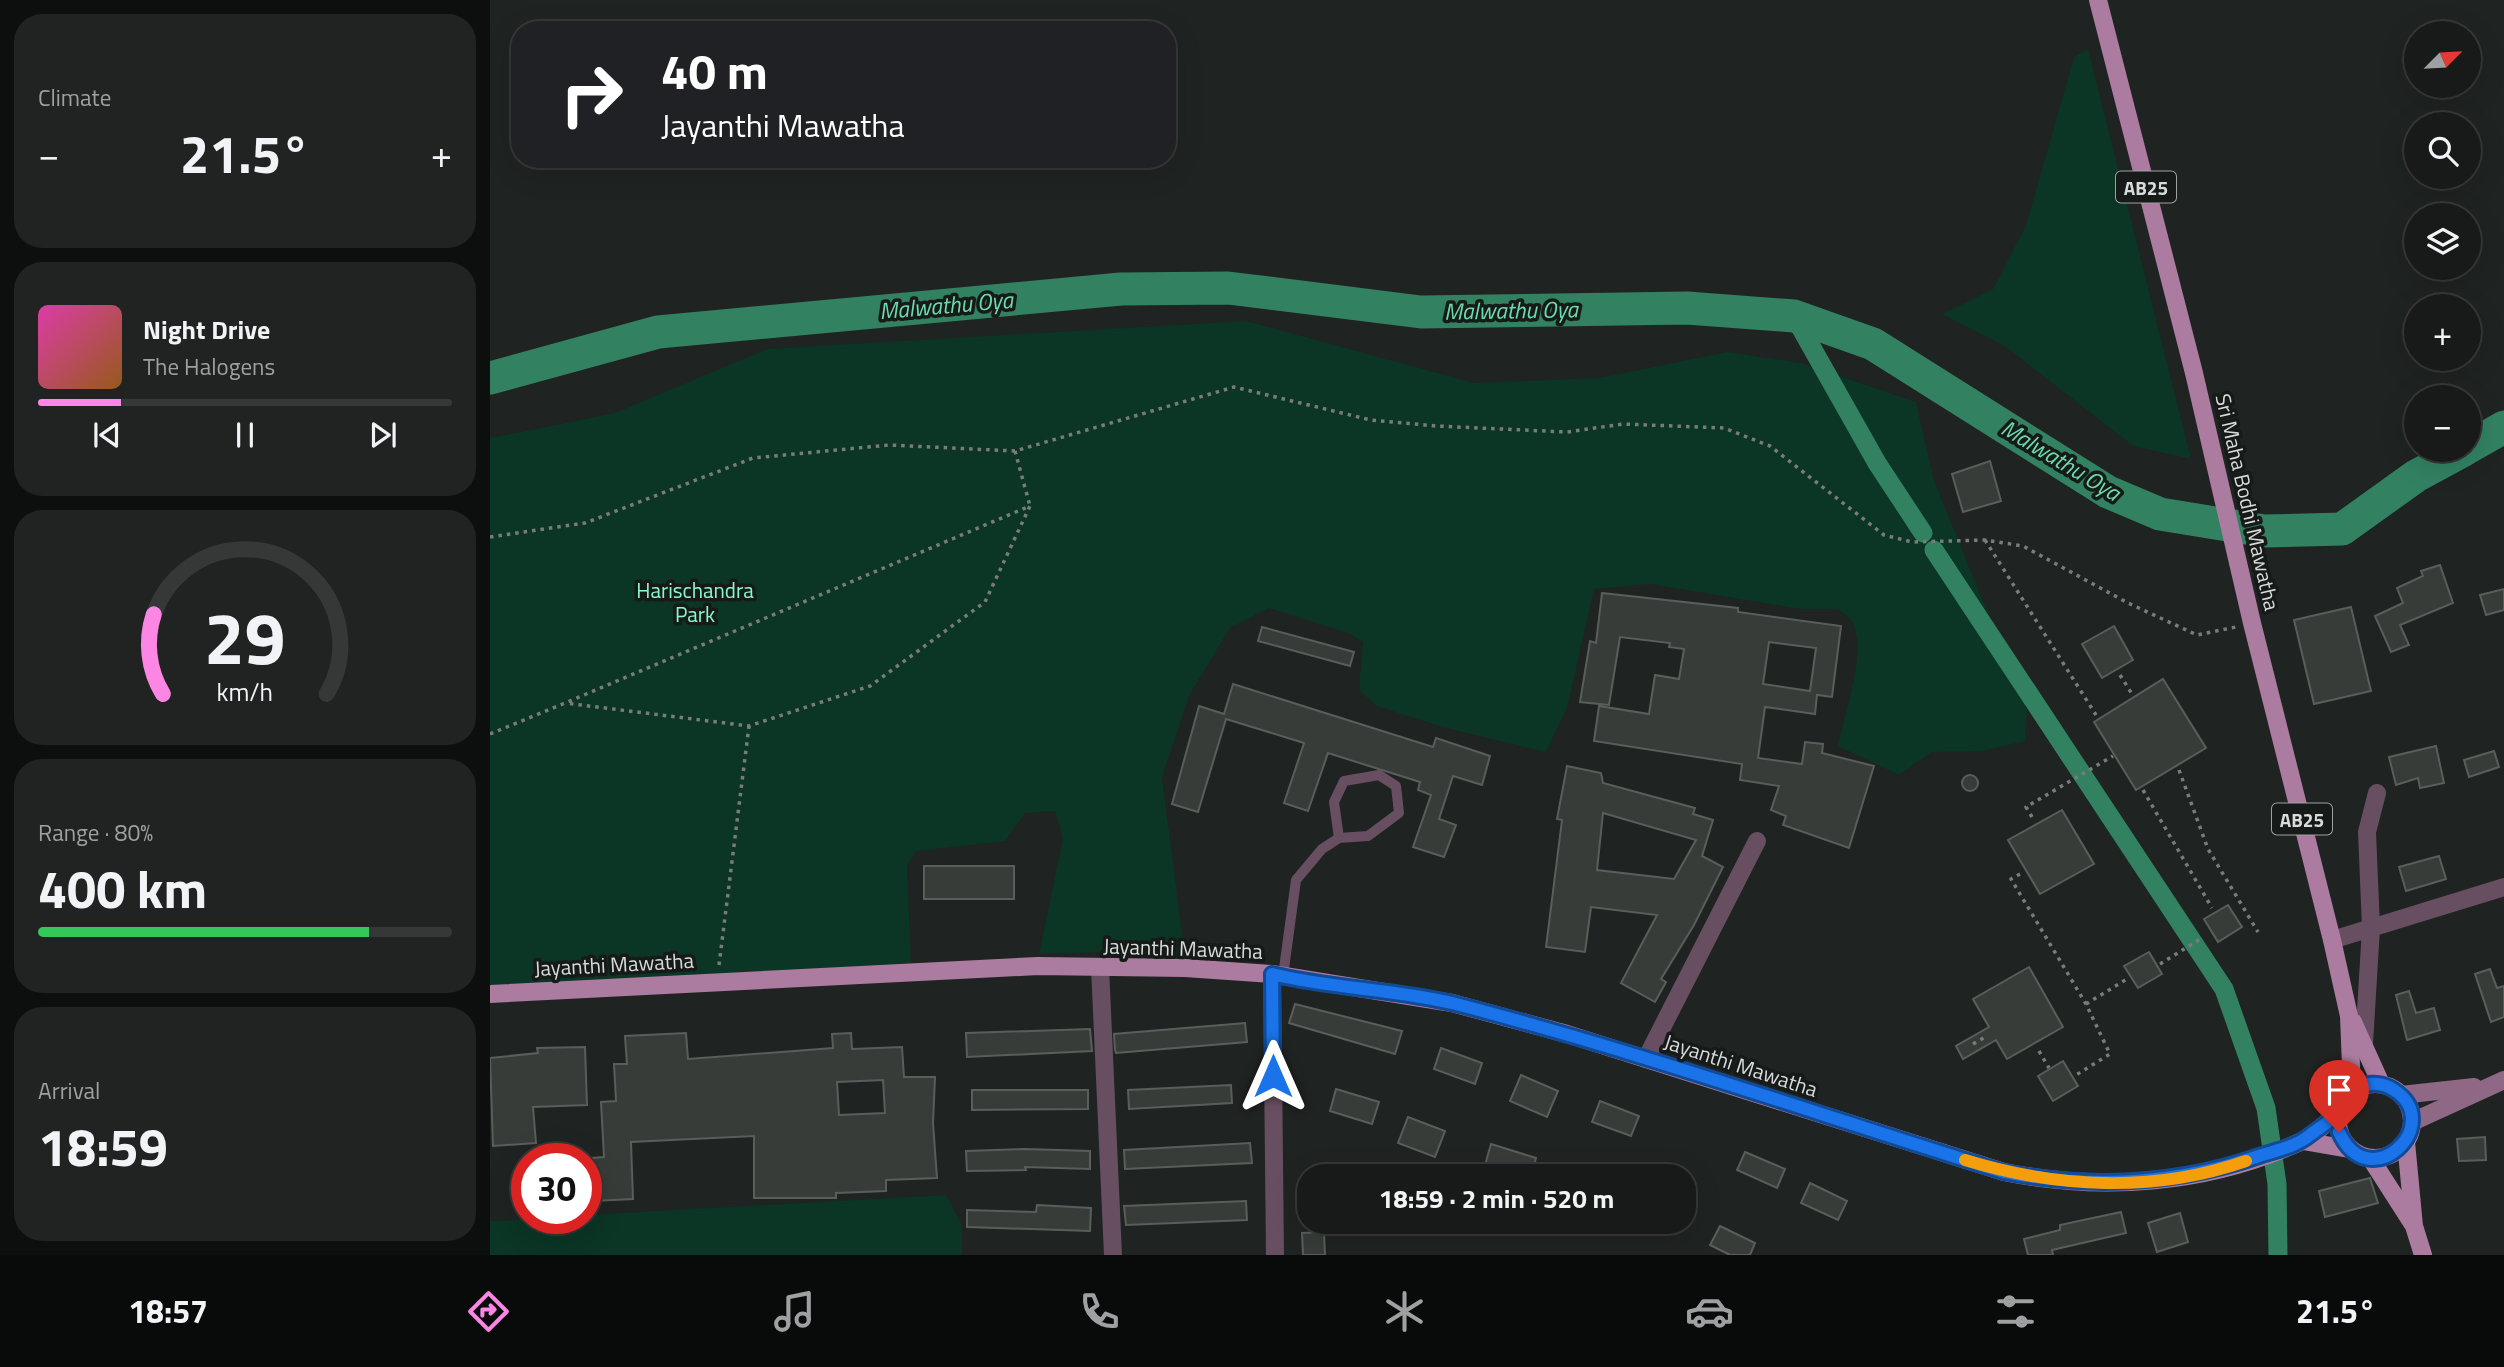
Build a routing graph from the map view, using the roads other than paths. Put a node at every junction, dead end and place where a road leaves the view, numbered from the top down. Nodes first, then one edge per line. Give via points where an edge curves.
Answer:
1 (2098, 0) edge
2 (2376, 793) dead end
3 (1339, 838) junction
4 (1757, 841) dead end
5 (2504, 887) edge
6 (2371, 928) junction
7 (2332, 940) junction
8 (1100, 967) junction
9 (1278, 975) junction
10 (490, 994) edge
11 (2349, 1016) junction
12 (2364, 1044) junction
13 (1646, 1059) junction
14 (2495, 1083) edge
15 (2381, 1084) junction
16 (2352, 1091) junction
17 (2401, 1095) junction
18 (2338, 1112) junction
19 (2412, 1122) junction
20 (2303, 1141) junction
21 (2406, 1142) junction
22 (2349, 1149) junction
23 (2371, 1159) junction
24 (2414, 1226) junction
25 (1113, 1255) edge
26 (1275, 1255) edge
27 (2423, 1255) edge

1 - 7 main road, Sri Maha Bodhi Mawatha / AB25
2 - 6 street via 2367,832
3 - 3 lane via 1368,836 1399,813 1396,786 1379,775 1344,781 1334,802
3 - 9 lane via 1322,849 1296,880
4 - 13 street
5 - 6 street
6 - 7 street
6 - 12 street
7 - 11 main road, Sri Maha Bodhi Mawatha / AB25
8 - 9 main road, Jayanthi Mawatha
8 - 10 main road, Jayanthi Mawatha via 1038,966
8 - 25 street
9 - 13 main road, Jayanthi Mawatha via 1452,1003
9 - 26 street
11 - 12 main road, Sri Maha Bodhi Mawatha / AB25
11 - 16 main road, Sri Maha Bodhi Mawatha / AB25
12 - 15 main road, Sri Maha Bodhi Mawatha / AB25
13 - 20 main road, Jayanthi Mawatha via 2004,1172 2041,1179 2136,1183 2239,1163
14 - 17 main road
14 - 19 main road
15 - 16 main road
15 - 17 main road
16 - 18 main road
17 - 19 main road
18 - 20 main road, Jayanthi Mawatha
18 - 22 main road via 2339,1132
19 - 21 main road
20 - 22 main road, Jayanthi Mawatha
21 - 23 main road via 2391,1155
21 - 24 main road
22 - 23 main road
23 - 24 main road
24 - 27 main road

